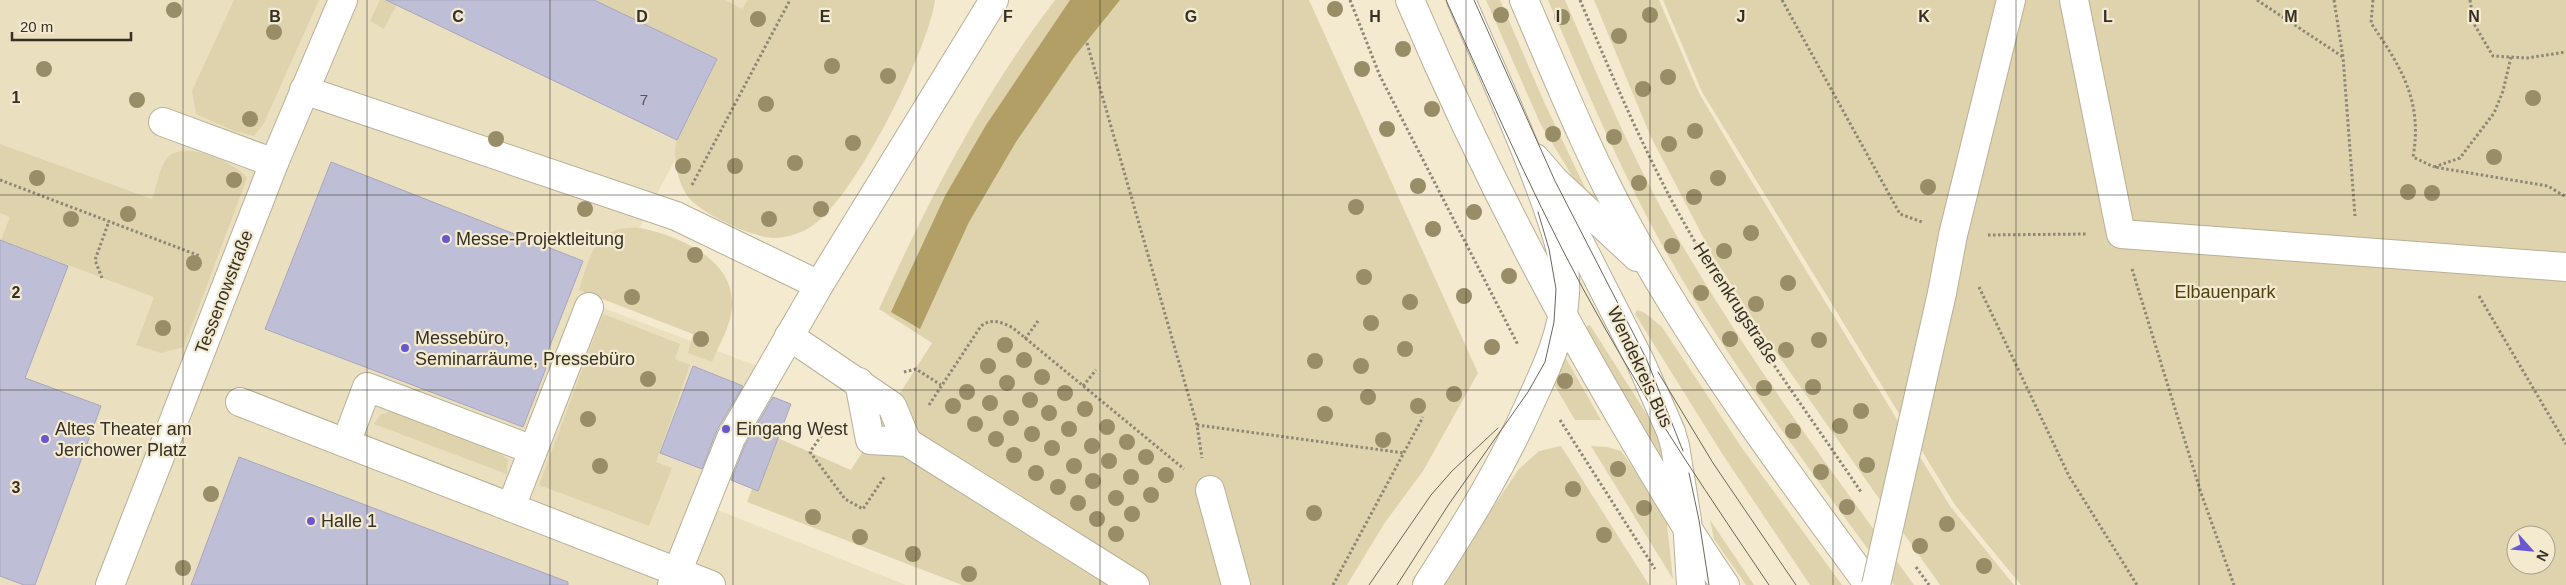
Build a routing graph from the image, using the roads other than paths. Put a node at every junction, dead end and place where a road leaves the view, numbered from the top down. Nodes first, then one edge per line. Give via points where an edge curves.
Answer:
1 (343, 0) edge
2 (994, 0) edge
3 (1410, 0) edge
4 (1461, 0) edge
5 (1524, 0) edge
6 (2011, 0) edge
7 (2074, 0) edge
8 (304, 90) junction
9 (163, 122) dead end
10 (1516, 127) junction
11 (274, 163) junction
12 (1539, 164) junction
13 (2566, 267) edge
14 (1654, 273) junction
15 (819, 285) junction
16 (589, 307) dead end
17 (1562, 316) junction
18 (789, 336) junction
19 (240, 402) dead end
20 (346, 443) junction
21 (533, 450) junction
22 (1210, 490) road end
23 (512, 507) junction
24 (1688, 533) junction
25 (675, 579) edge
26 (110, 585) edge
27 (711, 585) edge
28 (1135, 585) edge
29 (1236, 585) edge
30 (1427, 585) edge
31 (1690, 585) edge
32 (1725, 585) edge
33 (1869, 585) edge
34 (1876, 585) edge

1 - 8 street, Tessenowstraße
2 - 15 street
3 - 17 street via 1494,186
4 - 10 street
5 - 14 street via 1587,146
6 - 34 street, bridge via 1953,235
7 - 13 street via 2121,234
8 - 11 street, Tessenowstraße
8 - 15 street via 676,216
9 - 11 street
10 - 12 street
10 - 17 street via 1559,243 1565,286
11 - 26 street, Tessenowstraße
12 - 14 street
12 - 24 street, Wendekreis Bus via 1641,362 1662,410 1675,446
14 - 33 street via 1746,417
15 - 18 street
16 - 21 street
17 - 24 street
17 - 30 street via 1548,366 1509,451
18 - 25 street via 731,438
18 - 28 street via 892,406 907,442
19 - 20 street
20 - 21 street via 367,387
20 - 23 street
21 - 23 street
22 - 29 street
23 - 25 street
24 - 31 street, Wendekreis Bus
24 - 32 street
25 - 27 street

